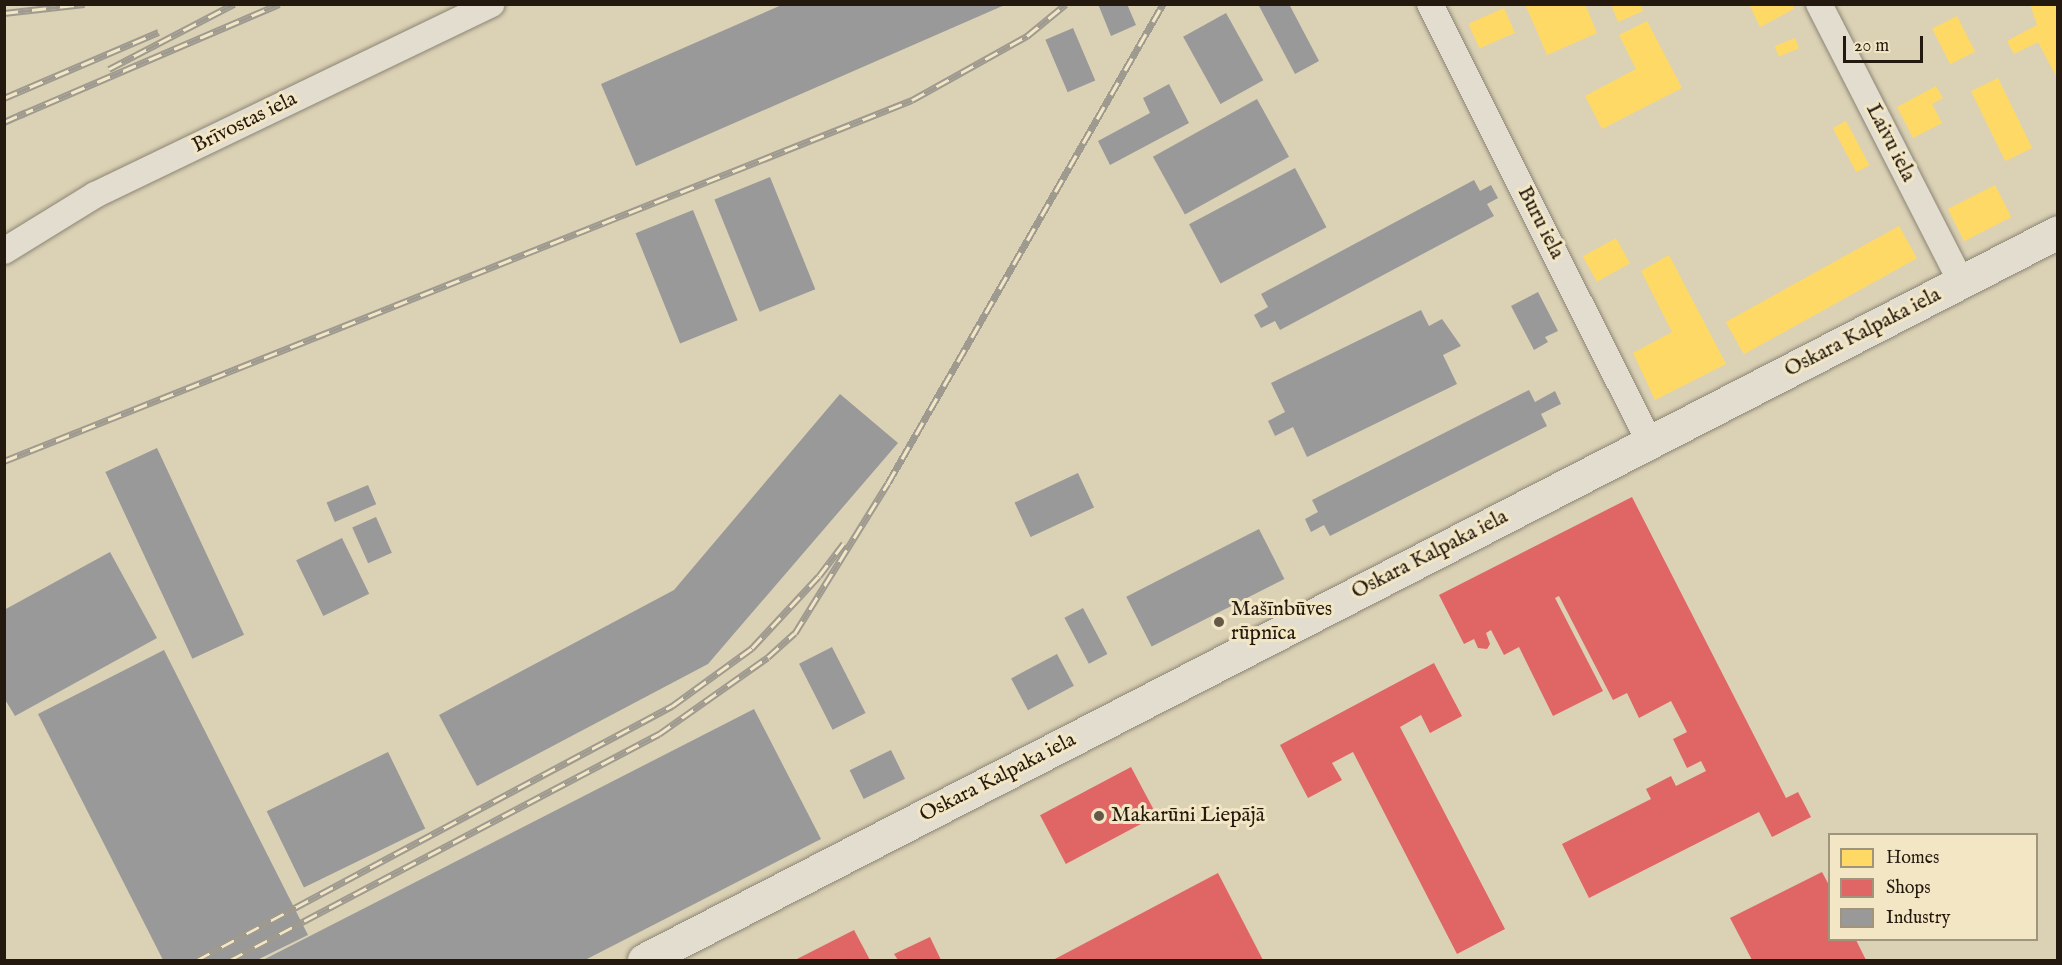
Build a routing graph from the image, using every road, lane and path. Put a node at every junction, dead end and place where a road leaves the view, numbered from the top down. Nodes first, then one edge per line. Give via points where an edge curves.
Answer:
1 (491, 4) edge
2 (1430, 4) edge
3 (1819, 4) edge
4 (2058, 232) edge
5 (4, 251) edge
6 (1961, 282) junction
7 (1649, 442) junction
8 (644, 960) edge

1 - 5 street, Brīvostas iela via 95,195
2 - 7 street, Buru iela
3 - 6 street, Laivu iela
4 - 6 main road, Oskara Kalpaka iela
6 - 7 main road, Oskara Kalpaka iela
7 - 8 main road, Oskara Kalpaka iela

